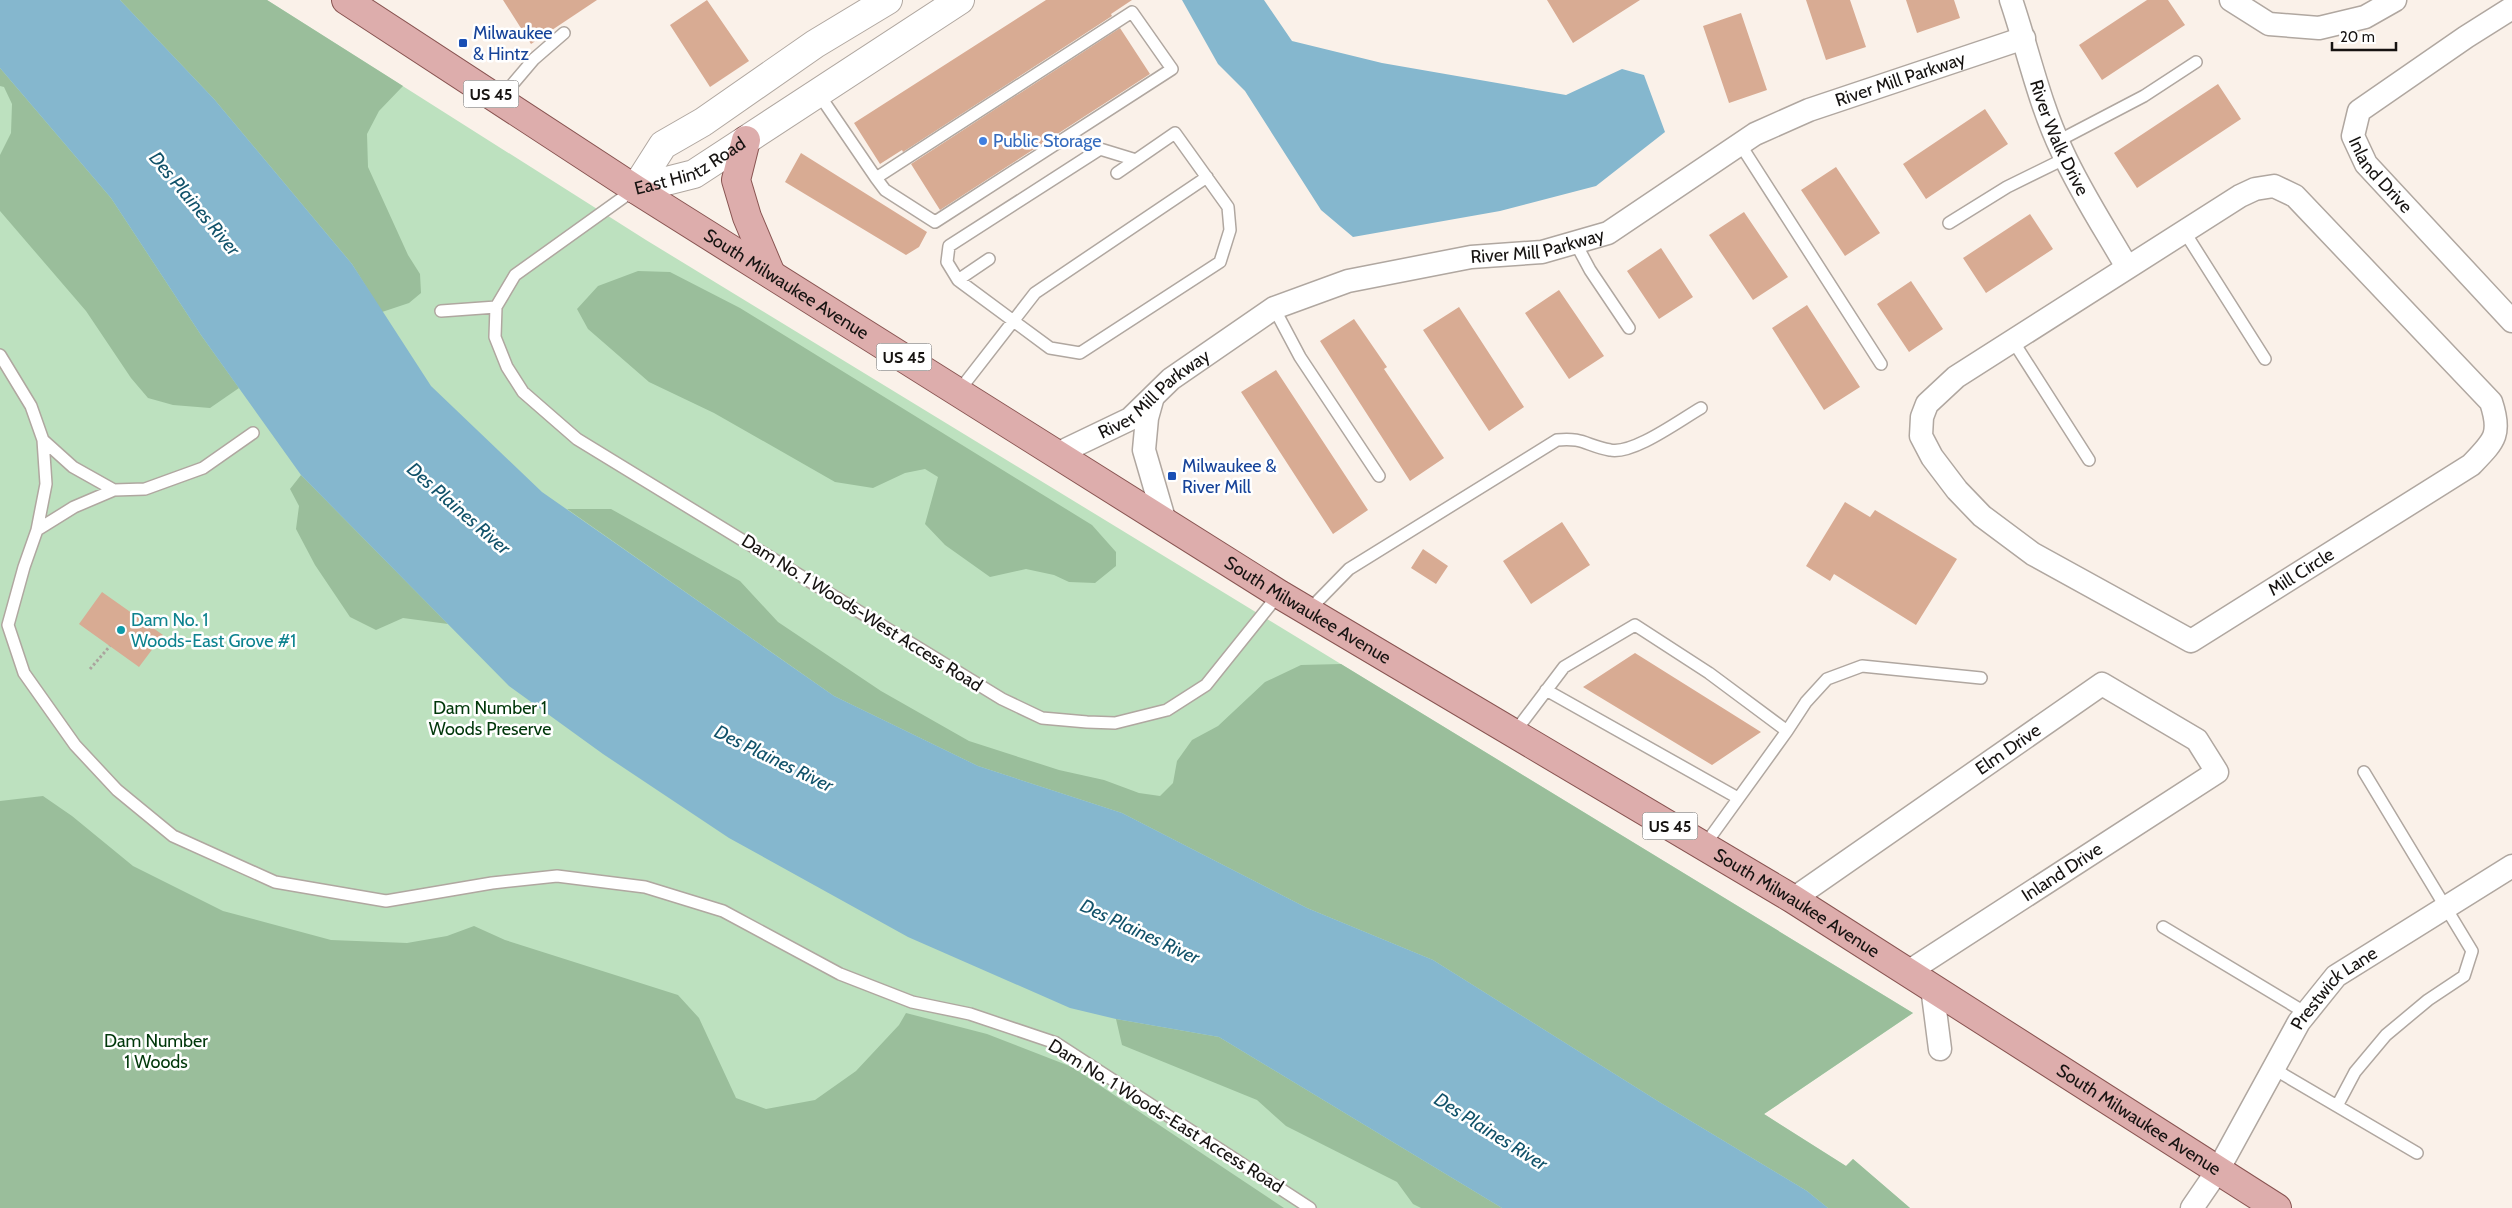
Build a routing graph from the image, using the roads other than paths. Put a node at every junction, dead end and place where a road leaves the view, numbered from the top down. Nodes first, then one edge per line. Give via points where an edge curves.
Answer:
1 (346, 0) edge
2 (888, 0) edge
3 (960, 0) edge
4 (2011, 0) edge
5 (2231, 0) edge
6 (2395, 0) edge
7 (2512, 8) edge
8 (564, 33) dead end
9 (2024, 38) junction
10 (2196, 62) dead end
11 (818, 93) junction
12 (500, 99) junction
13 (746, 140) junction
14 (1740, 144) junction
15 (2062, 150) junction
16 (1136, 160) junction
17 (1117, 173) dead end
18 (1207, 177) junction
19 (876, 178) junction
20 (635, 189) junction
21 (1949, 223) dead end
22 (2184, 231) junction
23 (1575, 242) junction
24 (989, 259) dead end
25 (2127, 267) junction
26 (771, 274) junction
27 (958, 280) junction
28 (496, 307) junction
29 (1274, 308) junction
30 (441, 312) dead end
31 (1012, 320) junction
32 (2512, 320) edge
33 (1629, 328) dead end
34 (2012, 342) junction
35 (0, 355) edge
36 (2265, 358) dead end
37 (1881, 364) dead end
38 (958, 392) junction
39 (1152, 400) junction
40 (1701, 408) dead end
41 (253, 433) dead end
42 (43, 440) junction
43 (1057, 454) junction
44 (2088, 460) dead end
45 (1379, 476) dead end
46 (114, 490) junction
47 (1165, 522) junction
48 (37, 530) junction
49 (1279, 594) junction
50 (1308, 611) junction
51 (1981, 678) dead end
52 (1546, 690) junction
53 (1787, 731) junction
54 (1514, 733) junction
55 (2217, 772) joint
56 (2364, 772) dead end
57 (1738, 798) junction
58 (1704, 846) junction
59 (2512, 866) edge
60 (1793, 899) junction
61 (2447, 907) junction
62 (2163, 927) dead end
63 (1908, 972) junction
64 (1932, 987) junction
65 (2306, 1013) junction
66 (1940, 1049) dead end
67 (2274, 1069) junction
68 (2337, 1106) junction
69 (2417, 1153) dead end
70 (2218, 1170) junction
71 (1310, 1208) edge
72 (2192, 1208) edge
73 (2277, 1208) edge

1 - 12 main road, South Milwaukee Avenue / US 45
2 - 20 main road, East Hintz Road via 815,44 663,145
3 - 11 main road, East Hintz Road
4 - 9 street, River Walk Drive
5 - 6 street via 2269,24 2319,28 2365,17
7 - 32 street, Inland Drive via 2359,111 2353,136 2366,164
8 - 12 lane via 534,59
9 - 14 street, River Mill Parkway via 1809,110
9 - 15 street, River Walk Drive via 2037,89
10 - 15 lane
11 - 13 main road, East Hintz Road
11 - 19 lane
12 - 20 main road, South Milwaukee Avenue / US 45
13 - 20 main road, East Hintz Road via 694,174
13 - 26 main road via 736,180 747,217
14 - 23 street, River Mill Parkway via 1608,233
14 - 37 lane
15 - 21 lane
15 - 25 street, River Walk Drive
16 - 17 lane
16 - 18 lane via 1175,133
16 - 27 lane via 1100,149 949,246 947,262
18 - 31 lane via 1035,293
18 - 31 lane via 1228,207 1230,230 1220,262 1080,353 1050,348
19 - 19 lane via 885,190 935,222 1172,69 1132,12
20 - 26 main road, South Milwaukee Avenue / US 45
20 - 28 lane via 516,275
22 - 25 street, Mill Circle
22 - 34 street, Mill Circle via 2254,188 2274,186 2295,196 2490,402 2497,421 2492,443 2471,465 2191,641 2033,554 1982,516 1957,490 1932,456 1921,436 1922,417 1927,404 1956,377
22 - 36 lane
23 - 29 street, River Mill Parkway via 1542,252 1472,256 1348,281
23 - 33 lane
24 - 27 lane
25 - 34 street, Mill Circle
26 - 38 main road, South Milwaukee Avenue / US 45
27 - 31 lane
28 - 30 lane
28 - 49 lane, Dam No. 1 Woods-West Access Road via 495,338 507,367 523,392 577,438 1002,699 1042,718 1115,723 1167,710 1206,685
29 - 39 street, River Mill Parkway via 1171,378
29 - 45 lane via 1300,357
31 - 38 lane
34 - 44 lane
35 - 42 lane, Dam No. 1 Woods-East Access Road via 31,406
38 - 43 main road, South Milwaukee Avenue / US 45
39 - 43 street, River Mill Parkway via 1130,419
39 - 47 street via 1144,450
40 - 50 lane via 1632,447 1612,451 1575,438 1557,440 1349,569
41 - 46 lane via 203,468 145,489
42 - 46 lane, Dam No. 1 Woods-East Access Road via 73,467
42 - 48 lane, Dam No. 1 Woods-East Access Road via 46,484
43 - 47 main road, South Milwaukee Avenue / US 45
46 - 48 lane via 74,506
47 - 49 main road, South Milwaukee Avenue / US 45
48 - 71 lane, Dam No. 1 Woods-East Access Road via 8,626 24,673 75,745 117,790 173,836 275,882 386,901 557,876 645,887 723,911 840,974 912,1002 970,1014 1056,1043
49 - 50 main road, South Milwaukee Avenue / US 45
50 - 54 main road, South Milwaukee Avenue / US 45
51 - 53 lane via 1862,666 1827,679 1806,702
52 - 53 lane via 1564,666 1635,625 1709,673
52 - 54 lane
52 - 57 lane
53 - 57 lane
54 - 58 main road, South Milwaukee Avenue / US 45
55 - 60 street, Elm Drive via 2197,740 2102,684
55 - 63 street, Inland Drive
56 - 61 lane
57 - 58 lane
58 - 60 main road, South Milwaukee Avenue / US 45
59 - 61 street, Prestwick Lane
60 - 63 main road, South Milwaukee Avenue / US 45
61 - 65 street, Prestwick Lane via 2336,976
61 - 68 lane via 2472,951 2464,976 2428,1000 2386,1035 2355,1072
62 - 65 lane
63 - 64 main road, South Milwaukee Avenue / US 45
64 - 66 street
64 - 70 main road, South Milwaukee Avenue / US 45
65 - 67 street, Prestwick Lane
67 - 68 lane
67 - 70 street, Prestwick Lane
68 - 69 lane
70 - 72 street, Prestwick Lane
70 - 73 main road, South Milwaukee Avenue / US 45

